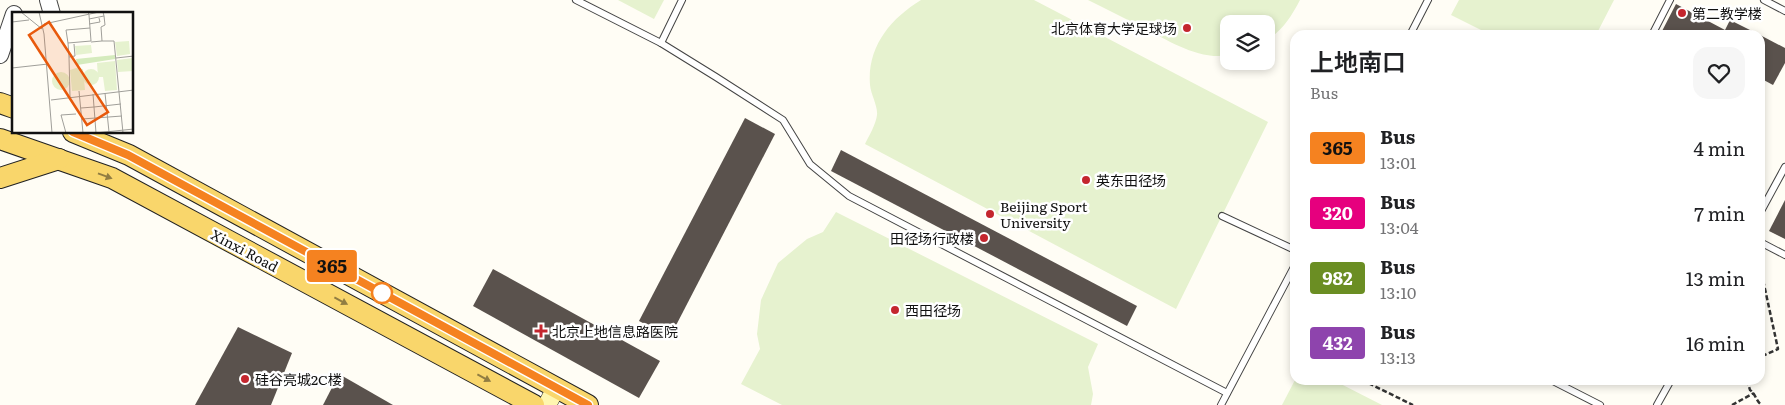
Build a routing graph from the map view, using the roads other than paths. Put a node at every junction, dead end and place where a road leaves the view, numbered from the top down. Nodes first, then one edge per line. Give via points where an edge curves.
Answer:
1 (576, 0) edge
2 (682, 0) edge
3 (1428, 0) edge
4 (1670, 0) edge
5 (1764, 0) edge
6 (1785, 11) edge
7 (12, 20) edge
8 (1413, 30) edge
9 (1655, 30) edge
10 (661, 43) junction
11 (0, 55) edge
12 (0, 103) edge
13 (12, 107) edge
14 (83, 135) edge
15 (0, 139) edge
16 (59, 159) junction
17 (1785, 167) edge
18 (0, 178) edge
19 (1765, 204) edge
20 (1222, 216) dead end
21 (1765, 245) edge
22 (1290, 248) edge
23 (1785, 255) edge
24 (1290, 275) edge
25 (1561, 385) edge
26 (1668, 385) edge
27 (1227, 393) junction
28 (567, 400) edge
29 (534, 405) edge
30 (1221, 405) edge
31 (1600, 405) edge
32 (1657, 405) edge

1 - 10 lane
2 - 10 lane
3 - 8 lane
4 - 9 lane
5 - 6 lane
7 - 11 street
10 - 27 lane via 783,120 810,164 849,196
12 - 13 main road
14 - 28 main road, Xinxi Road via 137,160
15 - 16 main road, Xinxi Road
16 - 18 main road
16 -> 29 main road, Xinxi Road via 112,178
17 - 19 lane
20 - 22 lane
21 - 23 lane
24 - 27 lane
25 - 31 lane
26 - 32 lane
27 - 30 lane

